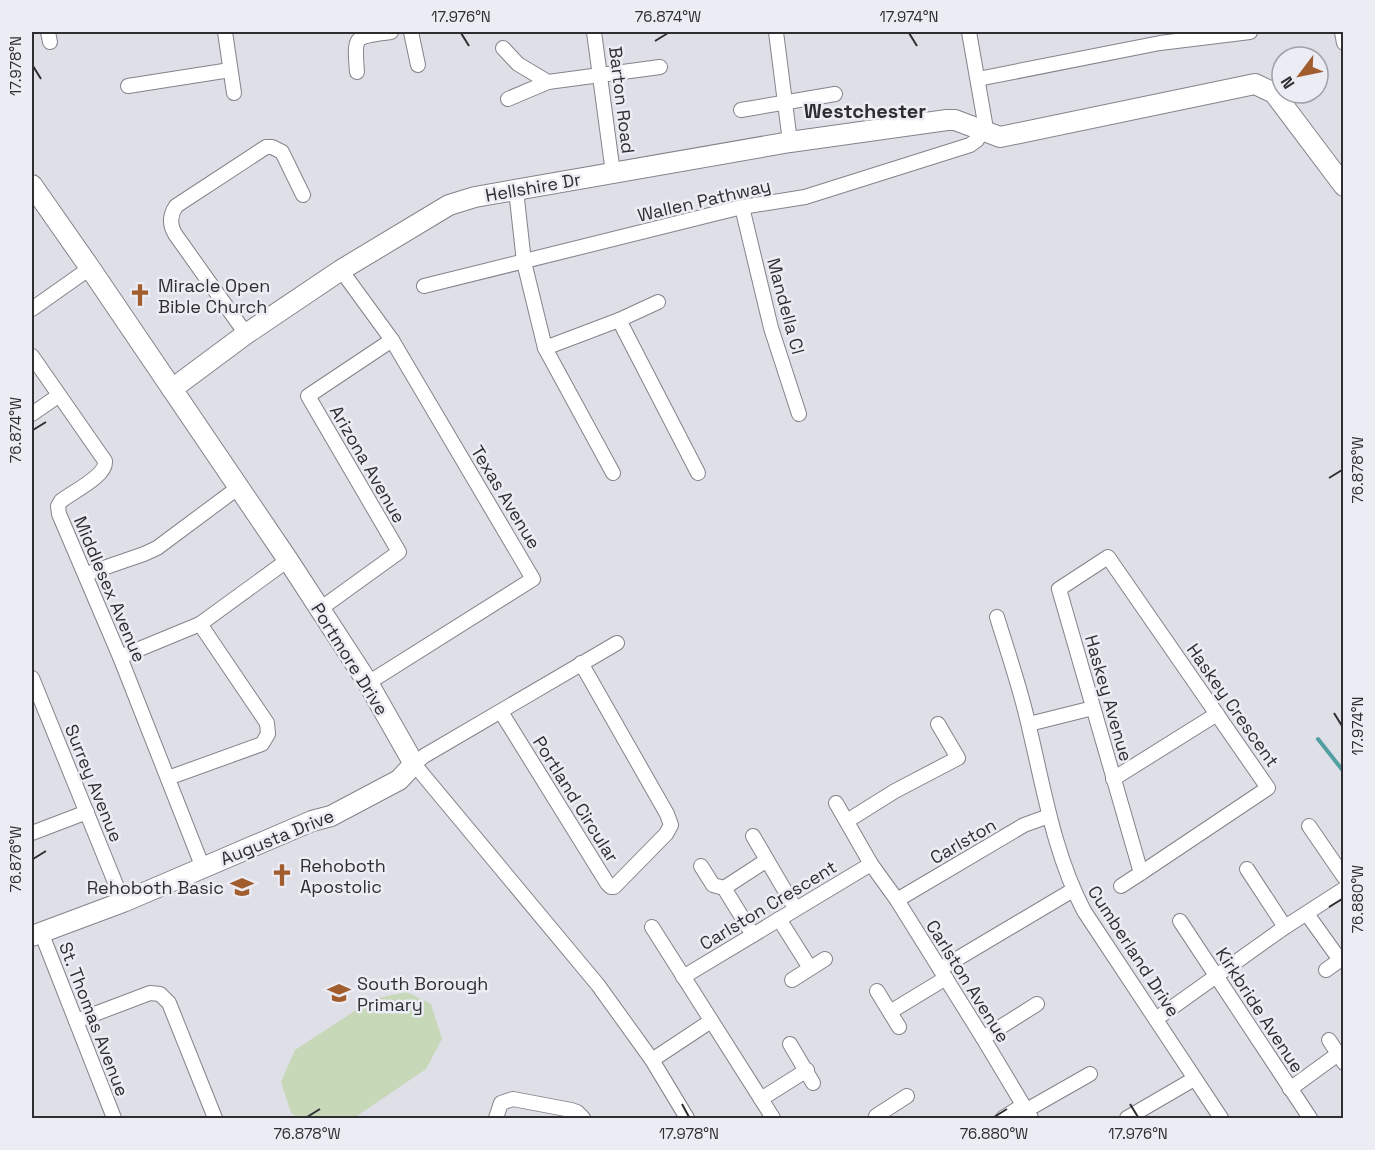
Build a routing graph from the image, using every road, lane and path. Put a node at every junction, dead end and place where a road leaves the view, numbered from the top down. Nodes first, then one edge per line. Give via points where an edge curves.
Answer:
1 (225, 32) edge
2 (391, 32) edge
3 (411, 32) edge
4 (594, 32) edge
5 (776, 32) edge
6 (969, 32) edge
7 (1250, 32) edge
8 (1342, 32) edge
9 (1159, 37) edge
10 (1344, 43) edge
11 (503, 48) dead end
12 (418, 65) dead end
13 (660, 67) dead end
14 (231, 70) junction
15 (357, 72) dead end
16 (601, 76) junction
17 (978, 79) junction
18 (548, 82) junction
19 (128, 86) dead end
20 (234, 93) dead end
21 (835, 94) dead end
22 (508, 99) dead end
23 (786, 104) junction
24 (741, 110) dead end
25 (982, 131) junction
26 (790, 142) junction
27 (613, 173) junction
28 (32, 185) edge
29 (1344, 186) edge
30 (516, 190) junction
31 (303, 195) dead end
32 (742, 207) junction
33 (524, 262) junction
34 (90, 268) junction
35 (341, 270) junction
36 (424, 286) dead end
37 (658, 302) dead end
38 (32, 309) edge
39 (619, 320) junction
40 (246, 334) junction
41 (392, 340) junction
42 (545, 348) junction
43 (32, 357) edge
44 (172, 389) junction
45 (58, 396) junction
46 (32, 414) edge
47 (799, 414) dead end
48 (613, 473) dead end
49 (698, 473) dead end
50 (239, 487) junction
51 (1108, 557) joint
52 (288, 560) junction
53 (86, 574) junction
54 (320, 609) junction
55 (997, 617) dead end
56 (200, 624) junction
57 (617, 643) dead end
58 (120, 657) junction
59 (581, 663) junction
60 (32, 678) edge
61 (368, 683) junction
62 (1093, 708) junction
63 (501, 712) junction
64 (1217, 714) junction
65 (938, 724) dead end
66 (1029, 724) junction
67 (414, 764) junction
68 (168, 778) junction
69 (1113, 779) junction
70 (836, 803) dead end
71 (87, 812) junction
72 (1049, 816) junction
73 (847, 821) junction
74 (1309, 826) dead end
75 (32, 833) edge
76 (753, 836) dead end
77 (767, 860) junction
78 (871, 864) junction
79 (701, 866) dead end
80 (203, 868) junction
81 (1247, 869) dead end
82 (1141, 873) junction
83 (1344, 876) edge
84 (1121, 886) dead end
85 (724, 888) junction
86 (1344, 889) edge
87 (1073, 890) junction
88 (897, 900) junction
89 (123, 902) junction
90 (795, 908) junction
91 (1307, 914) junction
92 (779, 918) junction
93 (1180, 921) dead end
94 (652, 927) dead end
95 (1285, 927) junction
96 (36, 934) edge
97 (753, 935) junction
98 (825, 959) dead end
99 (1342, 959) edge
100 (810, 968) junction
101 (1326, 970) dead end
102 (943, 973) junction
103 (683, 977) junction
104 (1217, 977) junction
105 (792, 980) dead end
106 (878, 992) dead end
107 (1037, 1004) dead end
108 (890, 1012) junction
109 (1156, 1019) junction
110 (711, 1021) junction
111 (76, 1022) junction
112 (899, 1027) dead end
113 (983, 1038) junction
114 (1329, 1040) dead end
115 (790, 1044) dead end
116 (1341, 1058) edge
117 (652, 1060) junction
118 (1090, 1074) dead end
119 (1194, 1079) junction
120 (1290, 1089) junction
121 (907, 1096) dead end
122 (761, 1099) junction
123 (894, 1112) edge
124 (1026, 1112) edge
125 (876, 1116) dead end
126 (114, 1119) edge
127 (215, 1119) edge
128 (496, 1119) edge
129 (583, 1119) edge
130 (687, 1119) edge
131 (773, 1119) edge
132 (1003, 1119) edge
133 (1127, 1119) edge
134 (1221, 1119) edge
135 (1310, 1119) edge

1 - 14 street
2 - 15 street via 358,39
3 - 12 street
4 - 16 street, Barton Road
5 - 23 street
6 - 17 street
7 - 9 street
8 - 10 street
9 - 17 street
11 - 18 street via 518,64
13 - 16 street
14 - 19 street
14 - 20 street
16 - 18 street
16 - 27 street, Barton Road
17 - 25 street via 985,123
18 - 22 street
21 - 23 street
23 - 24 street
23 - 26 street
25 - 26 street, Hellshire Dr via 947,120
25 - 29 street via 1000,137 1255,84 1274,93
25 - 32 street, Wallen Pathway via 970,145 805,197
26 - 27 street, Hellshire Dr
27 - 30 street, Hellshire Dr
28 - 34 street, Portmore Drive
30 - 33 street
30 - 35 street, Hellshire Dr via 449,205
31 - 40 street via 282,152 266,147 176,206 172,213 171,228
32 - 33 street, Wallen Pathway
32 - 47 street, Mandella Cl via 771,328
33 - 36 street, Wallen Pathway
33 - 42 street
34 - 38 street
34 - 44 street, Portmore Drive
35 - 40 street, Hellshire Dr
35 - 41 street, Texas Avenue
37 - 39 street
39 - 42 street
39 - 49 street
40 - 44 street, Hellshire Dr
41 - 54 street, Arizona Avenue via 308,396 399,552
41 - 61 street, Texas Avenue via 533,579
42 - 48 street
43 - 45 street, Middlesex Avenue
44 - 50 street, Portmore Drive
45 - 46 street
45 - 53 street, Middlesex Avenue via 106,465 58,506
50 - 52 street, Portmore Drive
50 - 53 street via 158,548
51 - 62 street, Haskey Avenue via 1059,589
51 - 64 street, Haskey Crescent
52 - 54 street, Portmore Drive
52 - 56 street
53 - 58 street, Middlesex Avenue
54 - 61 street, Portmore Drive
55 - 66 street, Cumberland Drive
56 - 58 street
56 - 68 street via 267,723 268,734 262,744
57 - 59 street
58 - 68 street, Middlesex Avenue
59 - 63 street
59 - 63 street, Portland Circular via 671,825 614,887 607,883
60 - 71 street, Surrey Avenue
61 - 67 street, Portmore Drive
62 - 66 street
62 - 69 street, Haskey Avenue
63 - 67 street
64 - 69 street
64 - 82 street, Haskey Crescent via 1268,788
65 - 73 street via 958,758
66 - 72 street, Cumberland Drive
67 - 80 street, Augusta Drive via 399,780 331,816
67 - 117 street, Portmore Drive via 598,985
68 - 80 street, Middlesex Avenue
69 - 82 street, Haskey Avenue
70 - 73 street, Carlston Avenue
71 - 75 street
71 - 89 street, Surrey Avenue
72 - 87 street, Cumberland Drive
72 - 88 street, Carlston via 1024,825
73 - 78 street, Carlston Avenue
74 - 83 street
76 - 77 street
77 - 85 street
77 - 90 street
78 - 88 street, Carlston Avenue
78 - 90 street, Carlston Crescent
79 - 85 street via 713,885
80 - 89 street, Augusta Drive
81 - 95 street
82 - 84 street, Haskey Crescent
85 - 97 street
86 - 91 street
87 - 102 street
87 - 109 street, Cumberland Drive
88 - 102 street, Carlston Avenue
89 - 96 street, Augusta Drive
90 - 92 street, Carlston Crescent
91 - 95 street
91 - 99 street
92 - 97 street, Carlston Crescent
92 - 100 street
93 - 104 street, Kirkbride Avenue
94 - 103 street
95 - 104 street
96 - 111 street, St. Thomas Avenue
97 - 103 street, Carlston Crescent
98 - 100 street
99 - 101 street
100 - 105 street
102 - 108 street
102 - 113 street, Carlston Avenue
103 - 110 street
104 - 109 street
104 - 120 street, Kirkbride Avenue
106 - 108 street
107 - 113 street
108 - 112 street
109 - 119 street, Cumberland Drive
110 - 117 street
110 - 122 street
111 - 126 street, St. Thomas Avenue
111 - 127 street via 150,993 160,994 169,1003
113 - 124 street, Carlston Avenue
114 - 116 street
115 - 122 street via 810,1077
116 - 120 street
117 - 130 street, Portmore Drive
118 - 124 street
119 - 133 street
119 - 134 street, Cumberland Drive
120 - 135 street, Kirkbride Avenue
121 - 123 street
122 - 131 street
123 - 125 street
124 - 132 street
128 - 129 street via 501,1103 513,1099 571,1110

